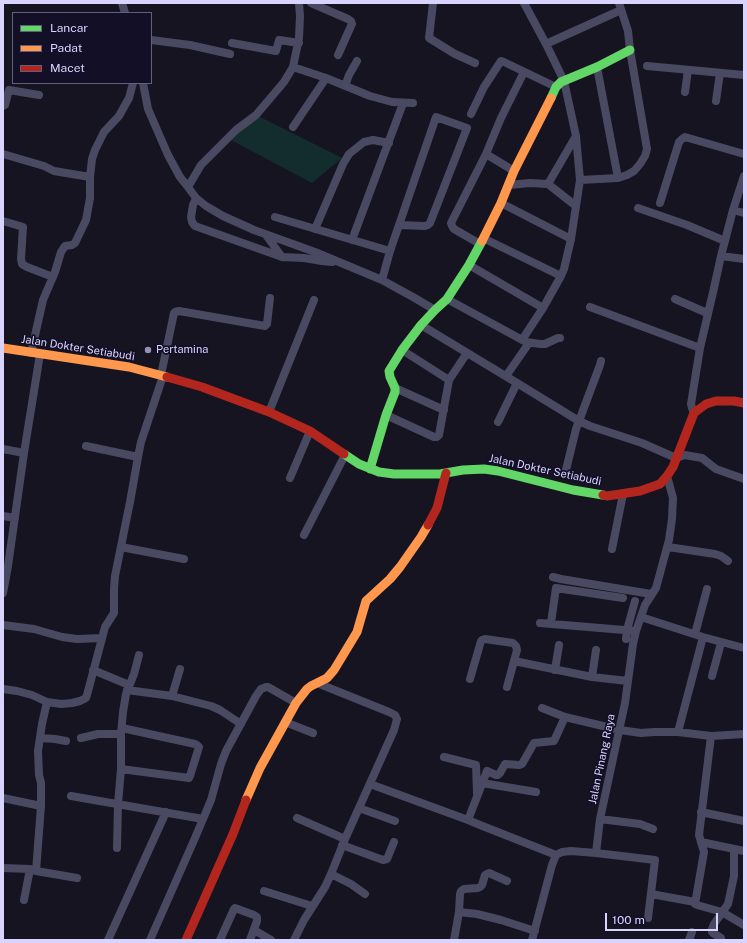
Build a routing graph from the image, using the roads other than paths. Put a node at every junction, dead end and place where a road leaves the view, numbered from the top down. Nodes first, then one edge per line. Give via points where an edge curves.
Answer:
1 (299, 3) edge
2 (311, 3) edge
3 (433, 3) edge
4 (527, 4) edge
5 (620, 6) edge
6 (152, 40) edge
7 (232, 43) dead end
8 (299, 43) junction
9 (546, 44) junction
10 (630, 50) junction
11 (230, 54) dead end
12 (338, 55) dead end
13 (357, 61) dead end
14 (475, 63) dead end
15 (647, 66) dead end
16 (293, 67) junction
17 (597, 67) junction
18 (688, 70) junction
19 (524, 72) junction
20 (720, 73) junction
21 (744, 75) edge
22 (326, 78) junction
23 (564, 81) junction
24 (133, 84) edge
25 (143, 84) edge
26 (345, 86) junction
27 (556, 87) junction
28 (685, 92) dead end
29 (39, 95) dead end
30 (716, 101) dead end
31 (413, 103) dead end
32 (3, 106) edge
33 (402, 106) dead end
34 (471, 114) dead end
35 (293, 127) dead end
36 (576, 136) junction
37 (389, 143) junction
38 (3, 154) edge
39 (486, 154) junction
40 (744, 154) edge
41 (514, 171) junction
42 (744, 176) edge
43 (90, 177) junction
44 (618, 178) junction
45 (580, 180) junction
46 (548, 184) junction
47 (509, 185) junction
48 (188, 187) junction
49 (196, 198) junction
50 (500, 203) junction
51 (660, 203) dead end
52 (206, 206) junction
53 (576, 206) junction
54 (638, 208) dead end
55 (733, 210) junction
56 (192, 212) junction
57 (744, 213) edge
58 (275, 217) dead end
59 (3, 221) edge
60 (399, 225) junction
61 (315, 229) junction
62 (266, 235) junction
63 (571, 239) junction
64 (352, 240) junction
65 (481, 241) junction
66 (725, 241) junction
67 (390, 251) junction
68 (721, 256) junction
69 (282, 257) junction
70 (744, 259) edge
71 (337, 261) junction
72 (469, 265) junction
73 (561, 276) junction
74 (53, 277) junction
75 (382, 280) junction
76 (270, 298) dead end
77 (447, 299) junction
78 (675, 299) dead end
79 (314, 300) dead end
80 (590, 307) dead end
81 (543, 308) junction
82 (435, 310) junction
83 (707, 313) junction
84 (421, 325) junction
85 (560, 338) dead end
86 (526, 342) junction
87 (3, 348) edge
88 (700, 348) junction
89 (402, 350) junction
90 (467, 353) junction
91 (35, 354) junction
92 (601, 361) dead end
93 (162, 375) junction
94 (506, 376) junction
95 (450, 380) junction
96 (517, 383) junction
97 (395, 388) junction
98 (744, 403) edge
99 (444, 410) junction
100 (269, 412) junction
101 (694, 413) junction
102 (386, 416) junction
103 (579, 421) junction
104 (498, 422) dead end
105 (310, 431) junction
106 (86, 446) dead end
107 (3, 448) edge
108 (24, 453) junction
109 (345, 455) junction
110 (138, 458) junction
111 (676, 458) junction
112 (370, 469) junction
113 (565, 474) dead end
114 (446, 476) junction
115 (667, 476) junction
116 (290, 478) dead end
117 (744, 479) edge
118 (623, 494) junction
119 (3, 516) edge
120 (15, 518) junction
121 (304, 535) dead end
122 (121, 547) junction
123 (668, 547) junction
124 (612, 549) dead end
125 (184, 559) dead end
126 (728, 561) dead end
127 (6, 566) edge
128 (553, 577) dead end
129 (707, 589) dead end
130 (3, 593) edge
131 (651, 594) junction
132 (623, 598) dead end
133 (635, 601) dead end
134 (641, 616) junction
135 (540, 623) dead end
136 (550, 623) junction
137 (3, 625) edge
138 (636, 631) junction
139 (627, 634) junction
140 (699, 636) junction
141 (102, 638) junction
142 (721, 643) junction
143 (559, 645) dead end
144 (744, 648) edge
145 (596, 650) dead end
146 (139, 655) dead end
147 (514, 661) junction
148 (180, 669) dead end
149 (93, 670) junction
150 (554, 670) junction
151 (712, 676) dead end
152 (592, 677) junction
153 (470, 679) dead end
154 (628, 681) junction
155 (317, 683) junction
156 (128, 687) junction
157 (507, 687) dead end
158 (3, 689) edge
159 (172, 696) junction
160 (47, 702) junction
161 (296, 703) junction
162 (542, 708) dead end
163 (565, 717) junction
164 (286, 722) junction
165 (241, 724) junction
166 (620, 730) junction
167 (122, 731) junction
168 (678, 732) junction
169 (313, 733) dead end
170 (744, 734) edge
171 (711, 736) junction
172 (40, 738) junction
173 (81, 738) dead end
174 (66, 741) dead end
175 (444, 757) dead end
176 (121, 769) junction
177 (370, 784) junction
178 (482, 784) junction
179 (536, 792) dead end
180 (71, 796) dead end
181 (3, 798) edge
182 (477, 798) junction
183 (118, 804) junction
184 (41, 806) junction
185 (359, 808) junction
186 (166, 812) junction
187 (701, 812) junction
188 (297, 818) dead end
189 (203, 819) junction
190 (600, 819) junction
191 (468, 820) junction
192 (395, 821) dead end
193 (744, 821) edge
194 (653, 829) dead end
195 (344, 842) junction
196 (394, 842) dead end
197 (701, 842) junction
198 (117, 848) dead end
199 (734, 849) junction
200 (744, 850) edge
201 (596, 853) junction
202 (556, 855) junction
203 (3, 868) edge
204 (33, 870) junction
205 (331, 874) junction
206 (77, 878) dead end
207 (506, 881) dead end
208 (264, 891) dead end
209 (365, 894) dead end
210 (651, 894) junction
211 (24, 900) dead end
212 (695, 902) junction
213 (312, 906) junction
214 (459, 912) junction
215 (722, 912) junction
216 (648, 918) dead end
217 (744, 925) edge
218 (254, 930) junction
219 (534, 931) junction
220 (108, 940) edge
221 (150, 940) edge
222 (186, 940) edge
223 (220, 940) edge
224 (250, 940) edge
225 (271, 940) edge
226 (294, 940) edge
227 (454, 940) edge
228 (532, 940) edge
229 (721, 940) edge

1 - 8 street
2 - 12 street via 351,21 352,24
3 - 14 street via 430,38
4 - 9 street
5 - 9 street
5 - 10 street via 628,31
6 - 11 street
7 - 8 street via 276,51 280,40
8 - 16 street
9 - 23 street
10 - 17 street
10 - 44 street via 647,149 634,171
13 - 26 street
15 - 18 street
16 - 22 street
16 - 48 street via 284,82 256,114 201,165
17 - 23 street
17 - 44 street
18 - 20 street
18 - 28 street
19 - 27 street
19 - 34 street via 501,61
19 - 39 street
20 - 21 street
20 - 30 street
22 - 26 street
22 - 35 street
23 - 27 street
23 - 36 street
24 - 43 street via 129,98 119,116 108,126 99,141 92,159
25 - 48 street via 148,109 168,155
26 - 31 street via 392,102
27 - 41 street
29 - 32 street via 9,90
33 - 37 street
36 - 45 street
36 - 46 street
37 - 61 street via 373,140 364,142 349,154
37 - 64 street
38 - 43 street via 54,171
39 - 41 street
39 - 65 street via 451,223 454,229
40 - 51 street via 682,138
41 - 47 street
42 - 55 street
43 - 74 street via 86,220 75,243 64,247
44 - 45 street
45 - 53 street
46 - 47 street
46 - 53 street
47 - 50 street
48 - 49 street
49 - 52 street
49 - 56 street
50 - 63 street
50 - 65 street
52 - 56 street
52 - 62 street
53 - 63 street
54 - 66 street
55 - 57 street
55 - 66 street
56 - 69 street via 192,222 195,226
58 - 61 street
59 - 74 street via 23,227 22,264
60 - 60 street via 436,117 468,128 430,223 425,226
60 - 67 street
61 - 64 street
62 - 69 street
62 - 71 street
63 - 73 street
64 - 67 street
65 - 72 street
65 - 73 street
66 - 68 street
67 - 75 street
68 - 70 street
68 - 83 street
69 - 71 street
71 - 75 street
72 - 77 street
72 - 81 street
73 - 81 street
74 - 91 street via 43,300
75 - 82 street
76 - 93 street via 265,326 175,312
77 - 82 street
77 - 86 street
78 - 83 street
79 - 100 street
80 - 88 street
81 - 86 street
82 - 84 street
83 - 88 street
84 - 89 street
84 - 90 street
85 - 86 street via 545,344
86 - 94 street
87 - 91 street, Jalan Dokter Setiabudi
88 - 101 street via 691,404
89 - 95 street
89 - 97 street via 389,371
90 - 94 street
90 - 95 street
91 - 93 street, Jalan Dokter Setiabudi via 129,367
91 - 108 street
92 - 103 street
93 - 100 street, Jalan Dokter Setiabudi
93 - 110 street
94 - 96 street
95 - 99 street
96 - 103 street
96 - 104 street
97 - 99 street
97 - 102 street
98 - 101 street via 716,401 706,404
99 - 102 street via 438,438
100 - 105 street, Jalan Dokter Setiabudi
101 - 111 street, Jalan Dokter Setiabudi
102 - 112 street
103 - 111 street
103 - 113 street
105 - 109 street, Jalan Dokter Setiabudi
105 - 116 street
106 - 110 street
107 - 108 street
108 - 120 street
109 - 112 street, Jalan Dokter Setiabudi
109 - 121 street
110 - 122 street
111 - 115 street, Jalan Dokter Setiabudi
111 - 117 street via 685,455 702,458 716,469
112 - 114 street, Jalan Dokter Setiabudi via 394,474
114 - 118 street, Jalan Dokter Setiabudi via 463,470 484,469 607,496
114 - 155 street via 437,508 421,537 390,579 366,601 353,639 334,670 327,678
115 - 118 street, Jalan Dokter Setiabudi via 653,487
115 - 123 street, Jalan Pinang Raya via 672,498
118 - 124 street
119 - 120 street
120 - 127 street
122 - 125 street
122 - 141 street via 115,576 114,613 105,627
123 - 126 street via 715,554
123 - 131 street, Jalan Pinang Raya via 656,588
127 - 130 street
128 - 131 street
129 - 140 street
131 - 134 street, Jalan Pinang Raya
132 - 136 street via 556,588
133 - 139 street
134 - 138 street, Jalan Pinang Raya
134 - 140 street
135 - 136 street
136 - 139 street
137 - 141 street via 34,629 69,638
138 - 139 street
138 - 154 street, Jalan Pinang Raya
140 - 142 street
140 - 168 street
141 - 149 street
142 - 144 street
142 - 151 street
143 - 150 street
145 - 152 street
146 - 156 street
147 - 150 street
147 - 153 street via 517,650 513,643 485,638 481,641
147 - 157 street
148 - 159 street
149 - 156 street
149 - 160 street via 86,698 72,703
150 - 152 street
152 - 154 street
154 - 166 street, Jalan Pinang Raya
155 - 161 street via 307,689
155 - 177 street via 395,715 397,719 394,730
156 - 159 street
156 - 167 street
158 - 160 street via 32,695
159 - 165 street via 211,706
160 - 172 street
161 - 164 street
161 - 165 street via 266,687 256,696
162 - 163 street
163 - 166 street
163 - 178 street via 554,741 534,743 522,764 505,764 498,775 487,771
164 - 169 street
164 - 222 street via 249,791 233,834
165 - 189 street via 226,751
166 - 168 street via 641,733
166 - 190 street, Jalan Pinang Raya
167 - 173 street
167 - 176 street
167 - 176 street via 195,744 199,747 189,778
168 - 171 street
170 - 171 street
171 - 187 street
172 - 174 street
172 - 184 street via 38,762
175 - 182 street via 476,765
176 - 183 street
177 - 185 street
177 - 191 street
178 - 179 street
178 - 182 street
180 - 183 street
181 - 184 street
182 - 191 street
183 - 186 street
183 - 198 street
184 - 204 street
185 - 192 street
185 - 195 street
186 - 189 street
186 - 220 street
187 - 193 street
187 - 197 street
188 - 195 street
189 - 221 street
190 - 194 street via 640,824
190 - 201 street, Jalan Pinang Raya
191 - 202 street
195 - 196 street via 383,860 387,859
195 - 205 street
197 - 199 street
197 - 212 street via 704,852
199 - 200 street
199 - 215 street via 734,876 728,904
201 - 202 street via 571,851
201 - 210 street via 655,860
202 - 219 street
203 - 204 street
204 - 206 street
204 - 211 street
205 - 209 street
205 - 213 street
207 - 214 street via 489,873 482,886 464,889 460,894
208 - 213 street
210 - 212 street
210 - 216 street
212 - 215 street via 696,906
213 - 226 street
214 - 219 street via 501,920
214 - 227 street
215 - 217 street
215 - 229 street via 712,929
218 - 223 street via 257,917 235,908
218 - 224 street
218 - 225 street
219 - 228 street

